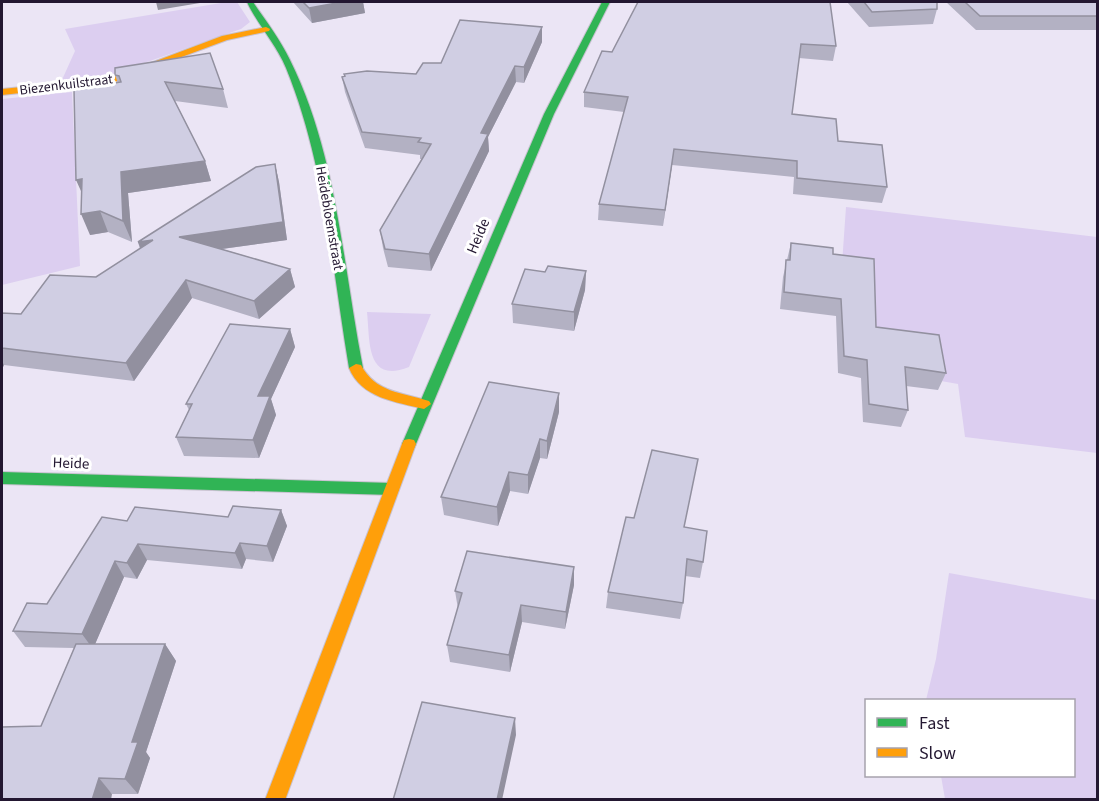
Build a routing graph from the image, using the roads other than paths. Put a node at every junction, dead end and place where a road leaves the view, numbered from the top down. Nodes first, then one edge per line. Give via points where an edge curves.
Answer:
1 (250, 2) edge
2 (606, 2) edge
3 (266, 29) junction
4 (2, 92) edge
5 (424, 404) junction
6 (2, 478) edge
7 (392, 489) junction
8 (275, 800) edge

1 - 3 street, Heidebloemstraat
2 - 5 street, Heide via 549,114
3 - 4 street, Biezenkuilstraat via 225,39 112,80
3 - 5 street, Heidebloemstraat via 289,65 302,98 325,180 357,374 376,391
5 - 7 street, Heide
6 - 7 street, Heide
7 - 8 street, Heide

